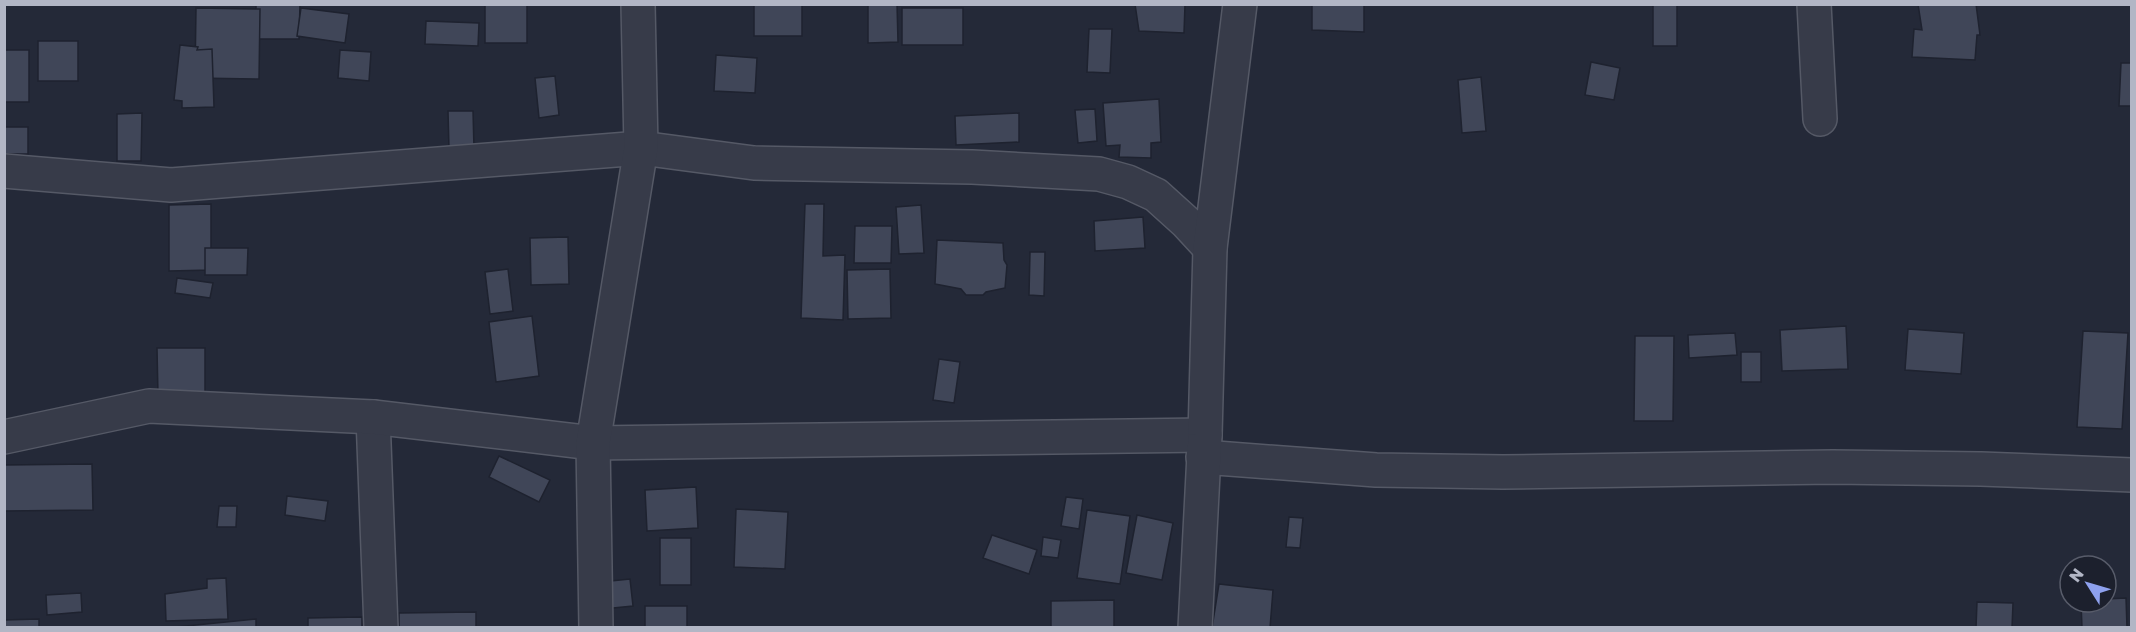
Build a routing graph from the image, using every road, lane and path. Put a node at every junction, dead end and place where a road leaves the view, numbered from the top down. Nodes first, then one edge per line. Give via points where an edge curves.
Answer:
1 (638, 4) edge
2 (1240, 4) edge
3 (1814, 4) edge
4 (1820, 119) dead end
5 (641, 148) junction
6 (4, 171) edge
7 (1210, 248) junction
8 (373, 417) junction
9 (4, 437) edge
10 (593, 443) junction
11 (1204, 446) junction
12 (2132, 475) edge
13 (381, 627) edge
14 (596, 627) edge
15 (1195, 627) edge

1 - 5 street
2 - 7 street
3 - 4 street
5 - 6 street via 171,185
5 - 7 street via 754,162 1099,174 1156,195
5 - 10 street
7 - 11 street
8 - 9 street via 149,406
8 - 10 street
8 - 13 street
10 - 11 street
10 - 14 street
11 - 12 street via 1376,470 1833,467
11 - 15 street

